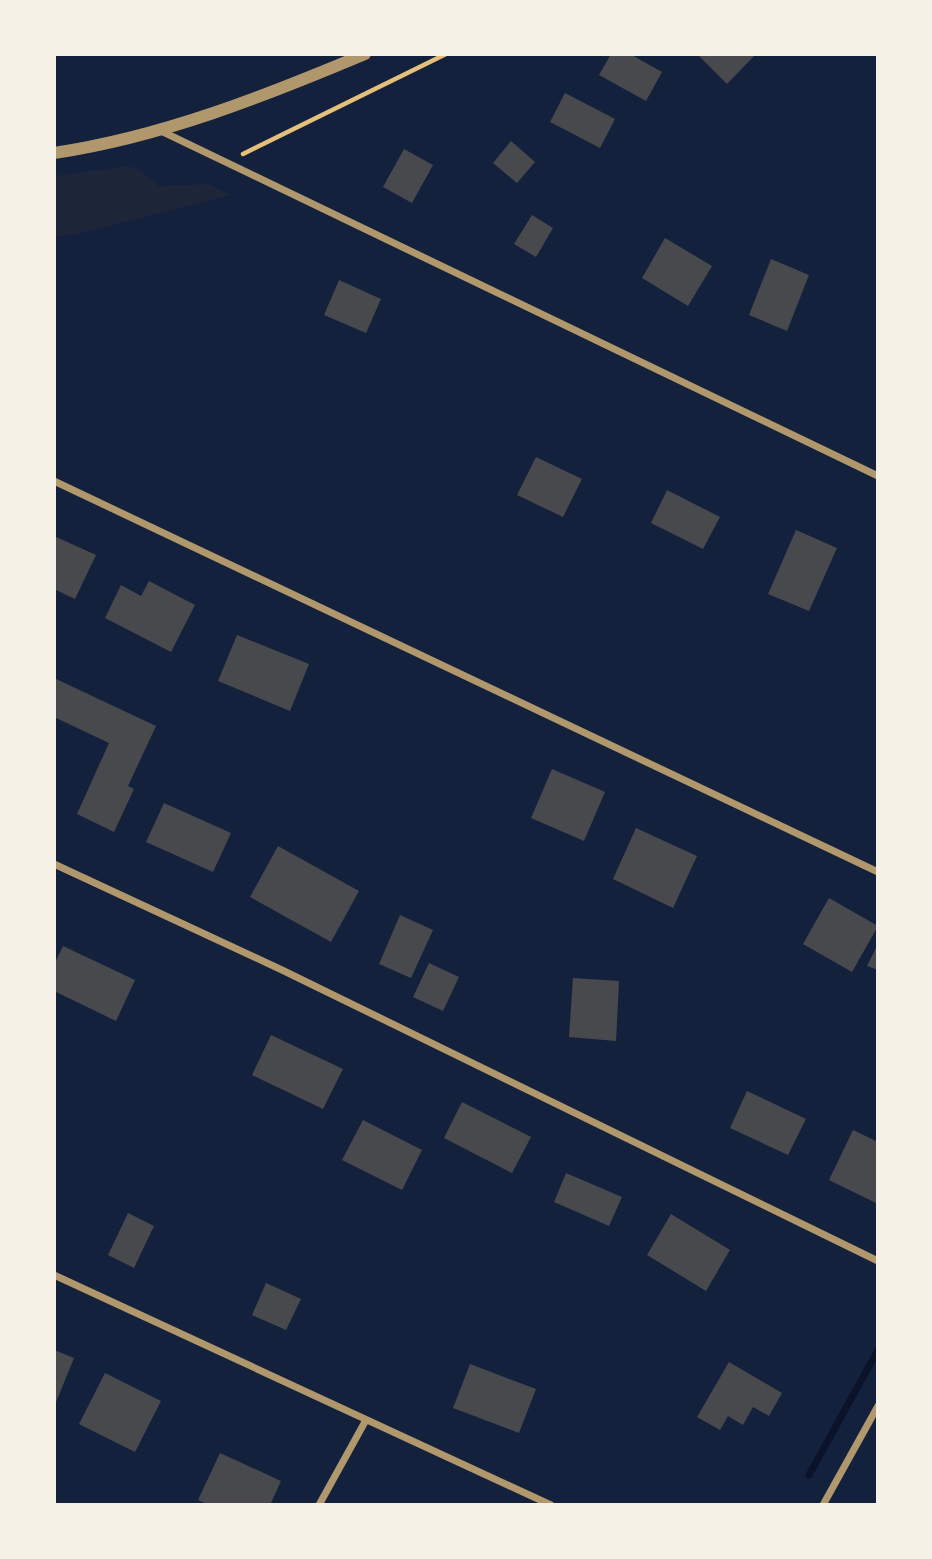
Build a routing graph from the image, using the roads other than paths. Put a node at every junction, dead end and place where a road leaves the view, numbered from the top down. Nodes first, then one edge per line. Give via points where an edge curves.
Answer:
1 (365, 54) edge
2 (158, 130) junction
3 (54, 153) edge
4 (878, 475) edge
5 (54, 481) edge
6 (54, 864) edge
7 (878, 872) edge
8 (878, 1261) edge
9 (54, 1275) edge
10 (878, 1406) edge
11 (366, 1420) junction
12 (318, 1505) edge
13 (551, 1505) edge
14 (824, 1505) edge

1 - 2 street via 268,95
2 - 3 street
2 - 4 street
5 - 7 street
6 - 8 street
9 - 11 street
10 - 14 street
11 - 12 street
11 - 13 street

